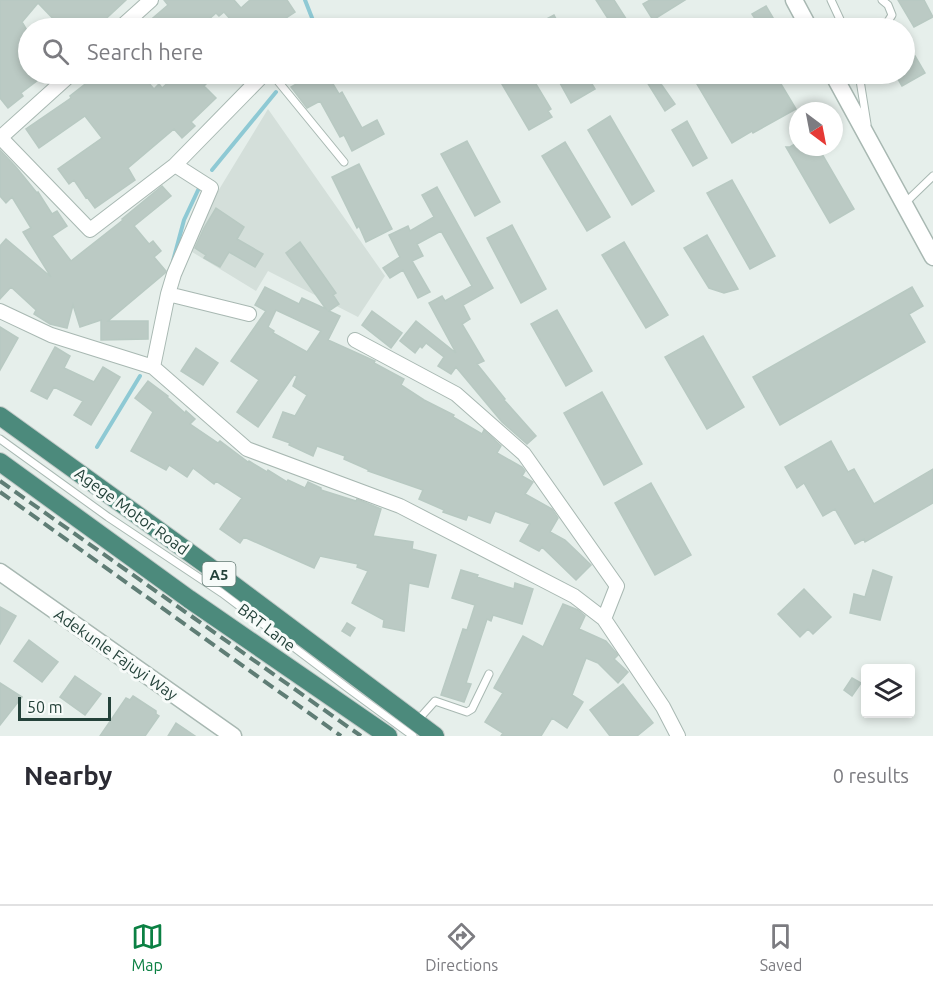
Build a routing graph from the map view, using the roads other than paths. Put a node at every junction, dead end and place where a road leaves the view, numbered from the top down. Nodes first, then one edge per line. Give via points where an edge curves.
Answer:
1 (151, 0) edge
2 (794, 0) edge
3 (882, 0) edge
4 (834, 1) edge
5 (131, 18) edge
6 (804, 18) edge
7 (840, 18) edge
8 (890, 18) edge
9 (60, 84) edge
10 (254, 84) edge
11 (280, 84) edge
12 (838, 84) edge
13 (860, 84) edge
14 (0, 138) edge
15 (869, 141) junction
16 (344, 162) dead end
17 (175, 165) junction
18 (933, 176) edge
19 (904, 204) junction
20 (933, 257) edge
21 (168, 294) junction
22 (0, 311) edge
23 (249, 314) dead end
24 (355, 340) dead end
25 (153, 367) junction
26 (0, 416) edge
27 (0, 439) edge
28 (0, 462) edge
29 (0, 572) edge
30 (604, 619) junction
31 (489, 674) dead end
32 (415, 729) edge
33 (233, 736) edge
34 (388, 736) edge
35 (435, 736) edge
36 (678, 736) edge

1 - 5 street
2 - 6 street
3 - 8 lane via 888,5
4 - 7 lane
9 - 14 street
10 - 17 street
11 - 16 lane
12 - 15 street
13 - 15 lane
14 - 17 street via 90,231
15 - 19 street
17 - 21 street via 211,188
18 - 19 lane
19 - 20 street
21 - 23 street
21 - 25 street
22 - 25 street via 51,335
24 - 30 street via 456,394 524,454 617,586
25 - 30 street via 247,449 400,506 574,596
26 - 32 highway, Agege Motor Road / A5 via 208,566
27 - 32 lane, BRT Lane via 222,593 349,689
28 - 34 highway, A5
29 - 33 street, Adekunle Fajuyi Way
30 - 36 street
31 - 32 lane via 472,709 467,712 435,701
32 - 35 highway, Agege Motor Road / A5

